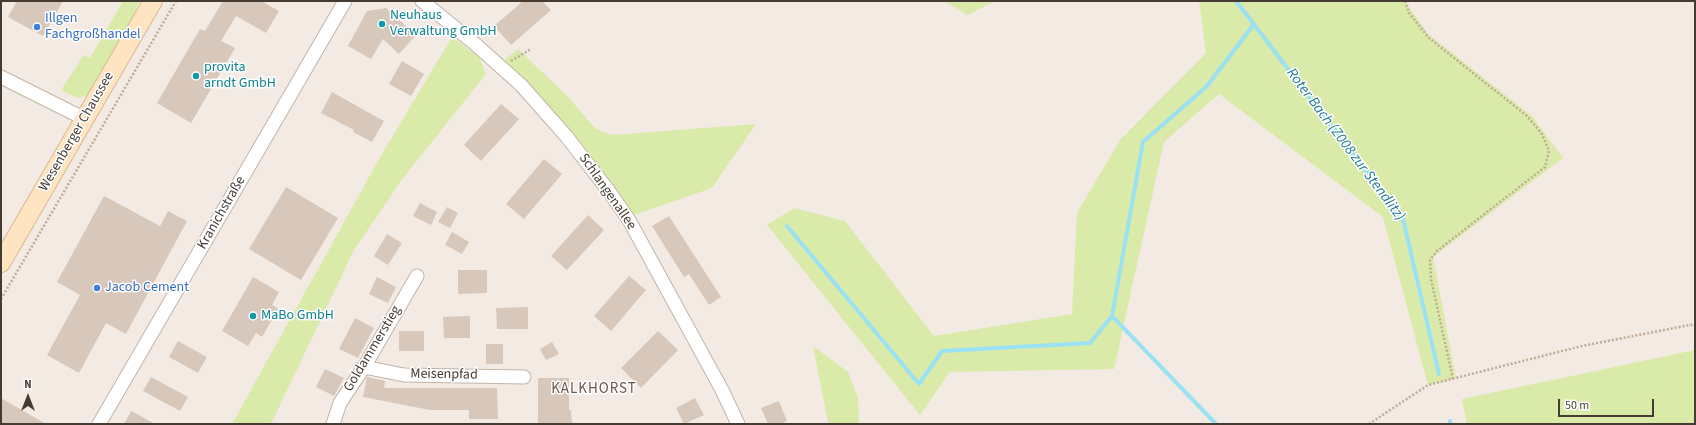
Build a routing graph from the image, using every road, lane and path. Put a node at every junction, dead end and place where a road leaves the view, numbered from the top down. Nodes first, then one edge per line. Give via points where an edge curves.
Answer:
1 (154, 1) edge
2 (176, 1) edge
3 (345, 1) edge
4 (422, 1) edge
5 (1405, 1) edge
6 (531, 49) dead end
7 (520, 54) dead end
8 (1, 77) edge
9 (85, 120) junction
10 (1, 263) edge
11 (417, 276) dead end
12 (1, 299) edge
13 (1695, 324) edge
14 (364, 367) junction
15 (524, 377) dead end
16 (1453, 379) junction
17 (99, 424) edge
18 (333, 424) edge
19 (738, 424) edge
20 (1369, 424) edge

1 - 9 main road, Wesenberger Chaussee
2 - 12 path
3 - 17 street, Kranichstraße
4 - 19 street, Schlangenallee via 521,85 567,137 608,190 632,227 722,390
5 - 16 path via 1409,13 1429,38 1527,116 1542,134 1549,151 1545,167 1437,251 1430,260 1431,279
6 - 7 path
8 - 9 street
9 - 10 main road, Wesenberger Chaussee
11 - 14 street, Goldammerstieg
13 - 16 path via 1582,346
14 - 15 street, Meisenpfad via 404,375
14 - 18 street, Goldammerstieg via 340,403
16 - 20 path via 1428,386

